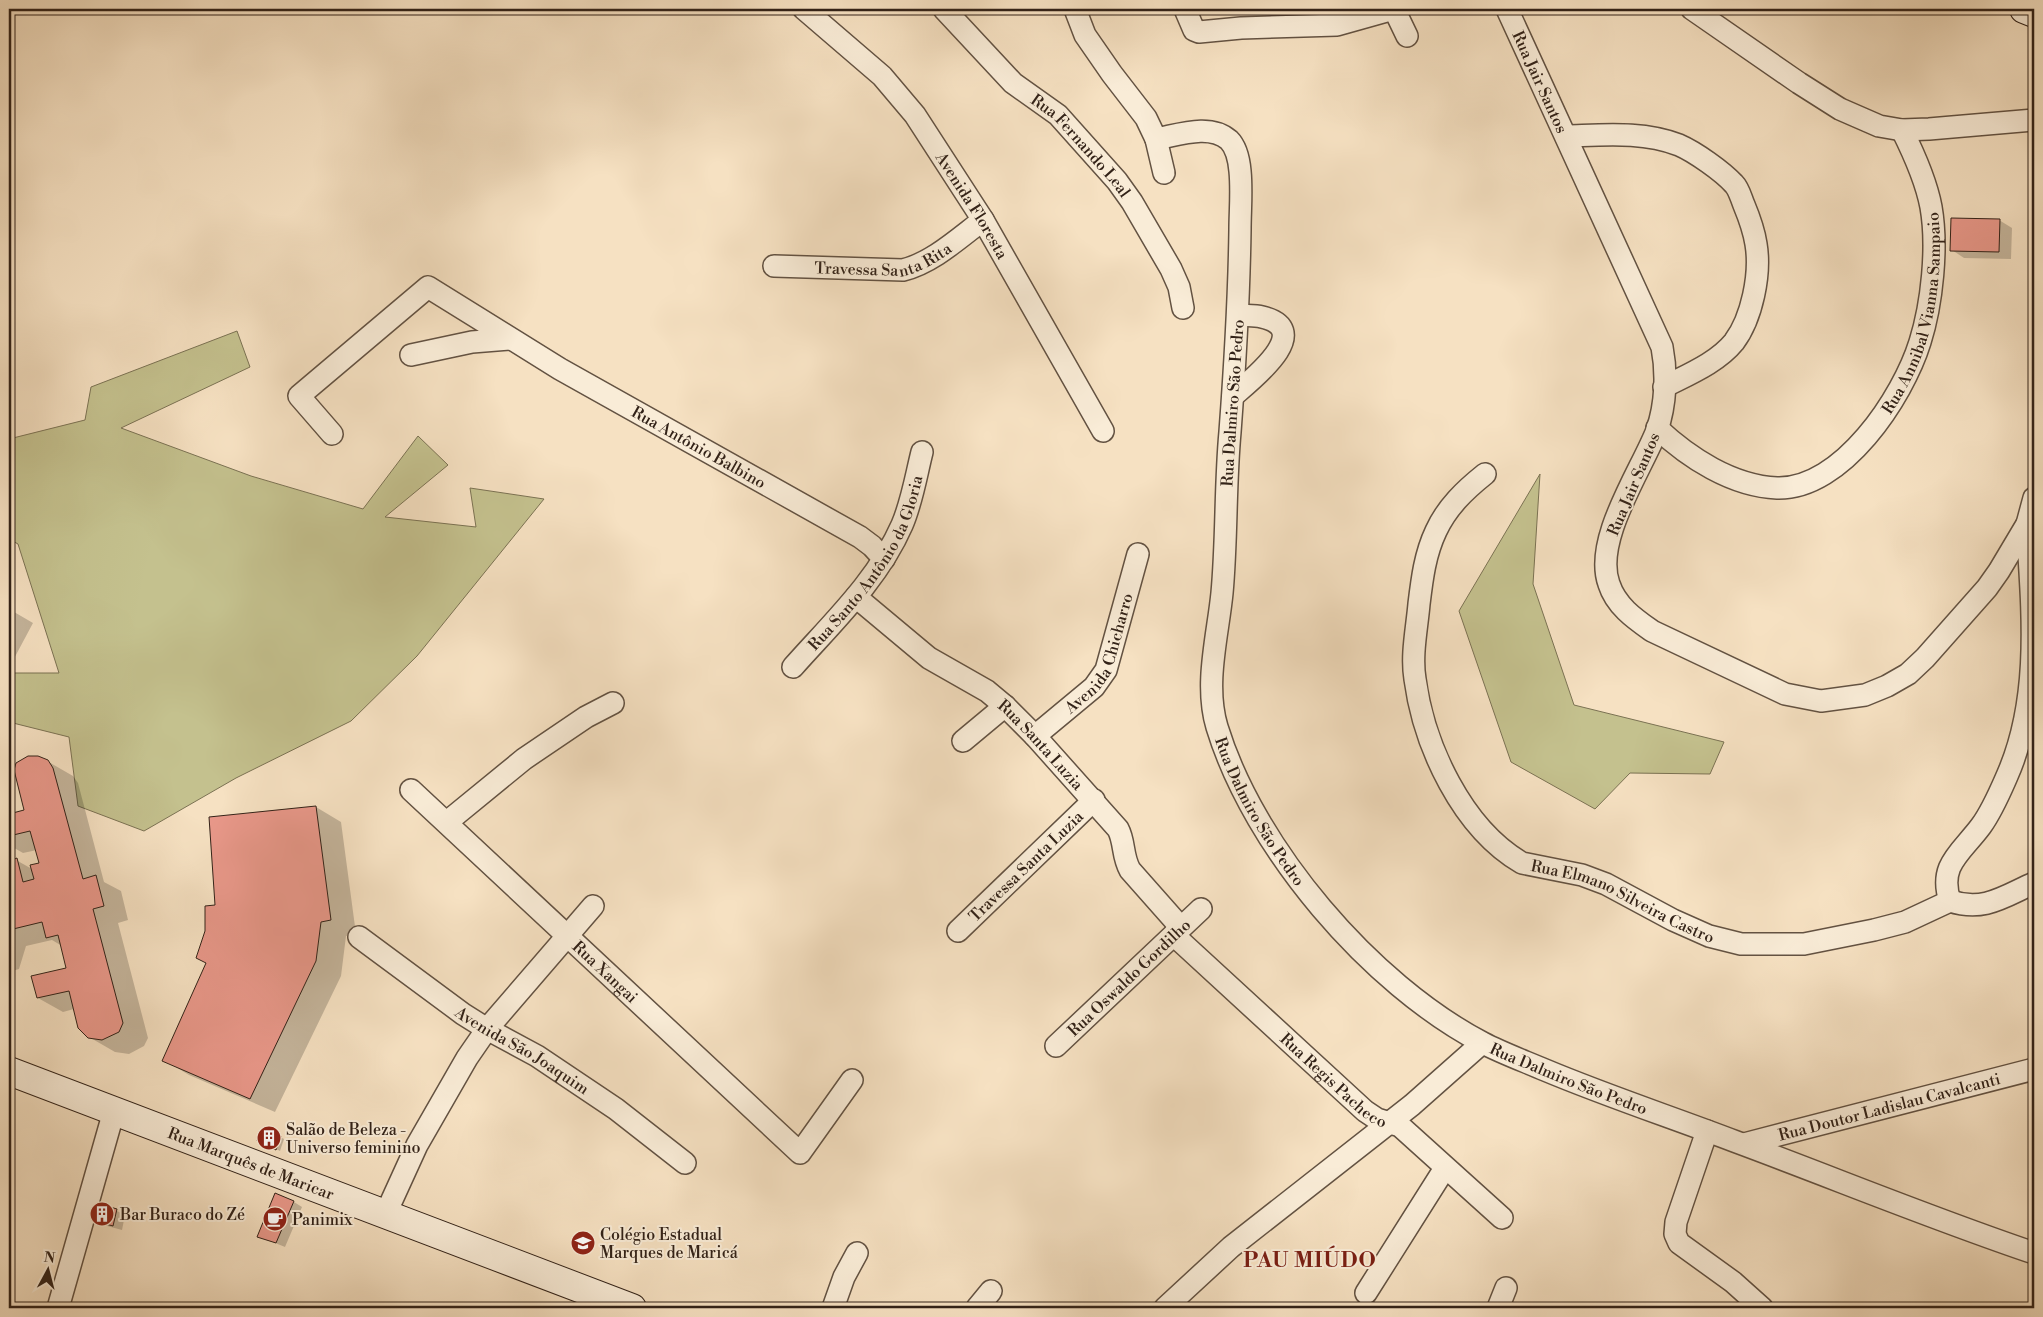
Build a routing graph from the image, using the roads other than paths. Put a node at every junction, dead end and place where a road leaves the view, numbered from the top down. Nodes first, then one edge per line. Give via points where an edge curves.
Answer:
1 (804, 9) edge
2 (944, 9) edge
3 (1075, 9) edge
4 (1185, 9) edge
5 (1394, 9) edge
6 (1507, 9) edge
7 (1692, 9) edge
8 (1407, 36) dead end
9 (2034, 120) edge
10 (1902, 130) junction
11 (1566, 136) junction
12 (1156, 139) junction
13 (1164, 174) dead end
14 (983, 220) junction
15 (774, 266) dead end
16 (1183, 308) dead end
17 (1238, 315) junction
18 (510, 339) junction
19 (411, 355) dead end
20 (1664, 387) junction
21 (1233, 396) junction
22 (1657, 428) junction
23 (1103, 431) dead end
24 (332, 434) dead end
25 (922, 452) dead end
26 (1485, 474) dead end
27 (2034, 498) edge
28 (2027, 524) junction
29 (1138, 554) dead end
30 (884, 559) junction
31 (856, 597) junction
32 (793, 667) dead end
33 (613, 703) dead end
34 (1005, 706) junction
35 (1034, 736) junction
36 (963, 741) dead end
37 (411, 790) dead end
38 (1094, 800) junction
39 (447, 822) junction
40 (2034, 883) edge
41 (1950, 901) junction
42 (592, 906) dead end
43 (1201, 909) dead end
44 (958, 931) dead end
45 (1178, 931) junction
46 (567, 935) junction
47 (359, 937) dead end
48 (487, 1029) junction
49 (1482, 1043) junction
50 (1056, 1046) dead end
51 (2034, 1069) edge
52 (9, 1071) edge
53 (852, 1080) dead end
54 (114, 1111) junction
55 (1389, 1122) junction
56 (1708, 1130) junction
57 (1744, 1144) junction
58 (685, 1163) dead end
59 (1446, 1168) junction
60 (386, 1213) junction
61 (1502, 1218) dead end
62 (857, 1253) dead end
63 (2034, 1253) edge
64 (1506, 1288) dead end
65 (992, 1291) dead end
66 (1366, 1293) dead end
67 (58, 1308) edge
68 (632, 1308) edge
69 (833, 1308) edge
70 (978, 1308) edge
71 (1165, 1308) edge
72 (1498, 1308) edge
73 (1762, 1308) edge

1 - 14 street, Avenida Floresta via 882,76 915,115
2 - 16 street, Rua Fernando Leal via 1013,83 1058,115 1117,181 1180,286
3 - 12 street via 1085,35 1146,118
4 - 5 street via 1194,30 1199,32 1337,25
5 - 8 street
6 - 11 street, Rua Jair Santos
7 - 10 street via 1840,109 1879,126
9 - 10 street
10 - 22 street, Rua Annibal Vianna Sampaio via 1928,195 1933,227 1932,277 1925,324 1913,361 1879,420 1860,445 1840,464 1818,477 1778,488 1724,474 1674,444
11 - 20 street, Rua Jair Santos via 1657,333 1665,366
11 - 20 street via 1626,134 1653,137 1680,146 1714,167 1735,185 1748,216 1756,244 1757,270 1745,322 1734,342 1718,356
12 - 13 street
12 - 17 street, Rua Dalmiro São Pedro via 1209,131 1224,136 1233,144 1240,168
14 - 15 street, Travessa Santa Rita via 941,251 903,270
14 - 23 street, Avenida Floresta
17 - 21 street, Rua Dalmiro São Pedro
17 - 21 street via 1262,316 1274,322 1282,329 1282,341 1278,353
18 - 19 street via 472,342
18 - 24 street, Rua Antônio Balbino via 428,287 299,396
18 - 30 street, Rua Antônio Balbino via 860,537
20 - 22 street, Rua Jair Santos
21 - 49 street, Rua Dalmiro São Pedro via 1222,592 1212,689 1215,719 1230,765 1270,839 1301,881 1367,958 1438,1015
22 - 28 street, Rua Jair Santos via 1614,524 1606,563 1608,584 1618,602 1652,631 1766,686 1801,698 1821,701 1865,695 1908,674 1987,588
25 - 30 street, Rua Santo Antônio da Gloria via 902,526
26 - 41 street, Rua Elmano Silveira Castro via 1467,488 1445,515 1428,552 1422,572 1414,678 1423,717 1448,783 1469,815 1491,839 1522,863 1582,875 1606,884 1673,920 1710,936 1741,944 1804,944 1874,930 1905,922
27 - 28 street, Rua Jair Santos
28 - 41 street via 2032,600 2030,690 2018,747 1997,797 1982,825 1949,865 1945,882
29 - 35 street, Avenida Chicharro via 1106,670 1094,688
30 - 31 street, Rua Santo Antônio da Gloria
31 - 32 street, Rua Santo Antônio da Gloria
31 - 34 street, Rua Santa Luzia via 929,658 986,691
33 - 39 street via 524,758
34 - 35 street, Rua Santa Luzia
34 - 36 street
35 - 38 street, Rua Santa Luzia
37 - 39 street, Rua Xangai
38 - 44 street, Travessa Santa Luzia
38 - 45 street, Rua Santa Luzia via 1122,836 1125,862 1130,870 1176,922
39 - 46 street, Rua Xangai
40 - 41 street via 1978,906
42 - 46 street
43 - 45 street, Rua Oswaldo Gordilho
45 - 50 street, Rua Oswaldo Gordilho
45 - 55 street, Rua Regis Pacheco via 1179,940 1331,1081 1365,1111
46 - 48 street
46 - 53 street, Rua Xangai via 800,1153
47 - 48 street, Avenida São Joaquim
48 - 58 street, Avenida São Joaquim via 537,1056 616,1109
48 - 60 street via 417,1145
49 - 55 street
49 - 56 street, Rua Dalmiro São Pedro via 1632,1105
51 - 57 street, Rua Doutor Ladislau Cavalcanti
52 - 54 main road, Rua Marquês de Maricar
54 - 60 main road, Rua Marquês de Maricar
54 - 67 street
55 - 59 street, Rua Regis Pacheco via 1400,1126
55 - 71 street via 1231,1247
56 - 57 street, Rua Dalmiro São Pedro
56 - 73 street via 1676,1222 1675,1234 1679,1243 1733,1282
57 - 63 street, Rua Dalmiro São Pedro
59 - 61 street, Rua Regis Pacheco
59 - 66 street
60 - 68 main road, Rua Marquês de Maricar
62 - 69 street
64 - 72 street
65 - 70 street

